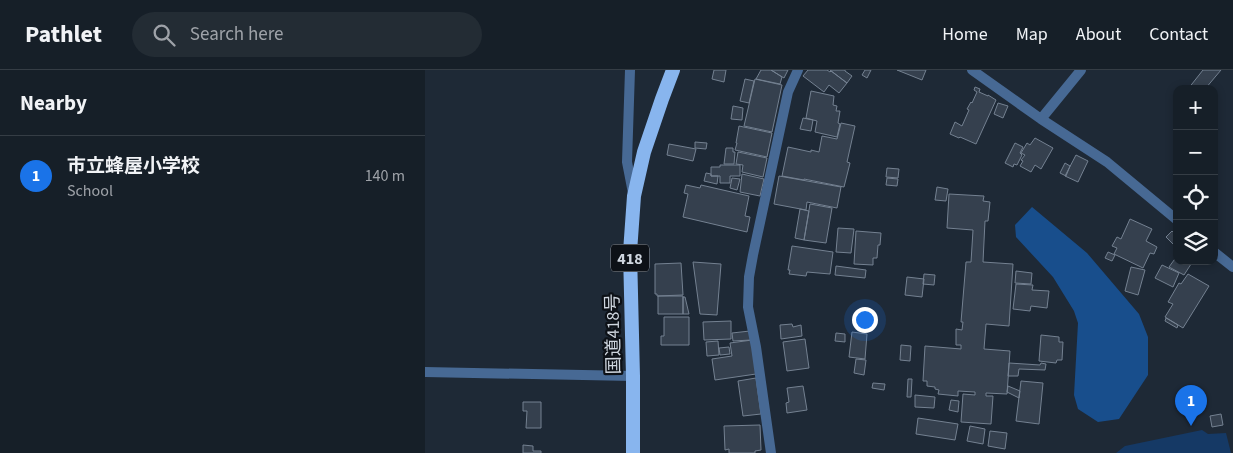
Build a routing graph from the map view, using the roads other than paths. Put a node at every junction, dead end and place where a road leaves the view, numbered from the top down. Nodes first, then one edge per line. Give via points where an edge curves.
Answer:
1 (630, 70) edge
2 (673, 70) edge
3 (798, 70) edge
4 (972, 70) edge
5 (1081, 70) edge
6 (1041, 119) junction
7 (634, 196) junction
8 (1173, 217) edge
9 (1218, 255) edge
10 (1233, 267) edge
11 (425, 372) edge
12 (633, 376) junction
13 (633, 453) edge
14 (771, 453) edge

1 - 7 street via 627,162
2 - 7 highway, 国道418号 / 418 via 644,152
3 - 14 street via 788,92 749,277 748,307 757,347
4 - 6 street
5 - 6 street
6 - 8 street via 1107,162
7 - 12 highway, 国道418号 / 418 via 630,252
9 - 10 street
11 - 12 street
12 - 13 highway, 国道418号 / 418

